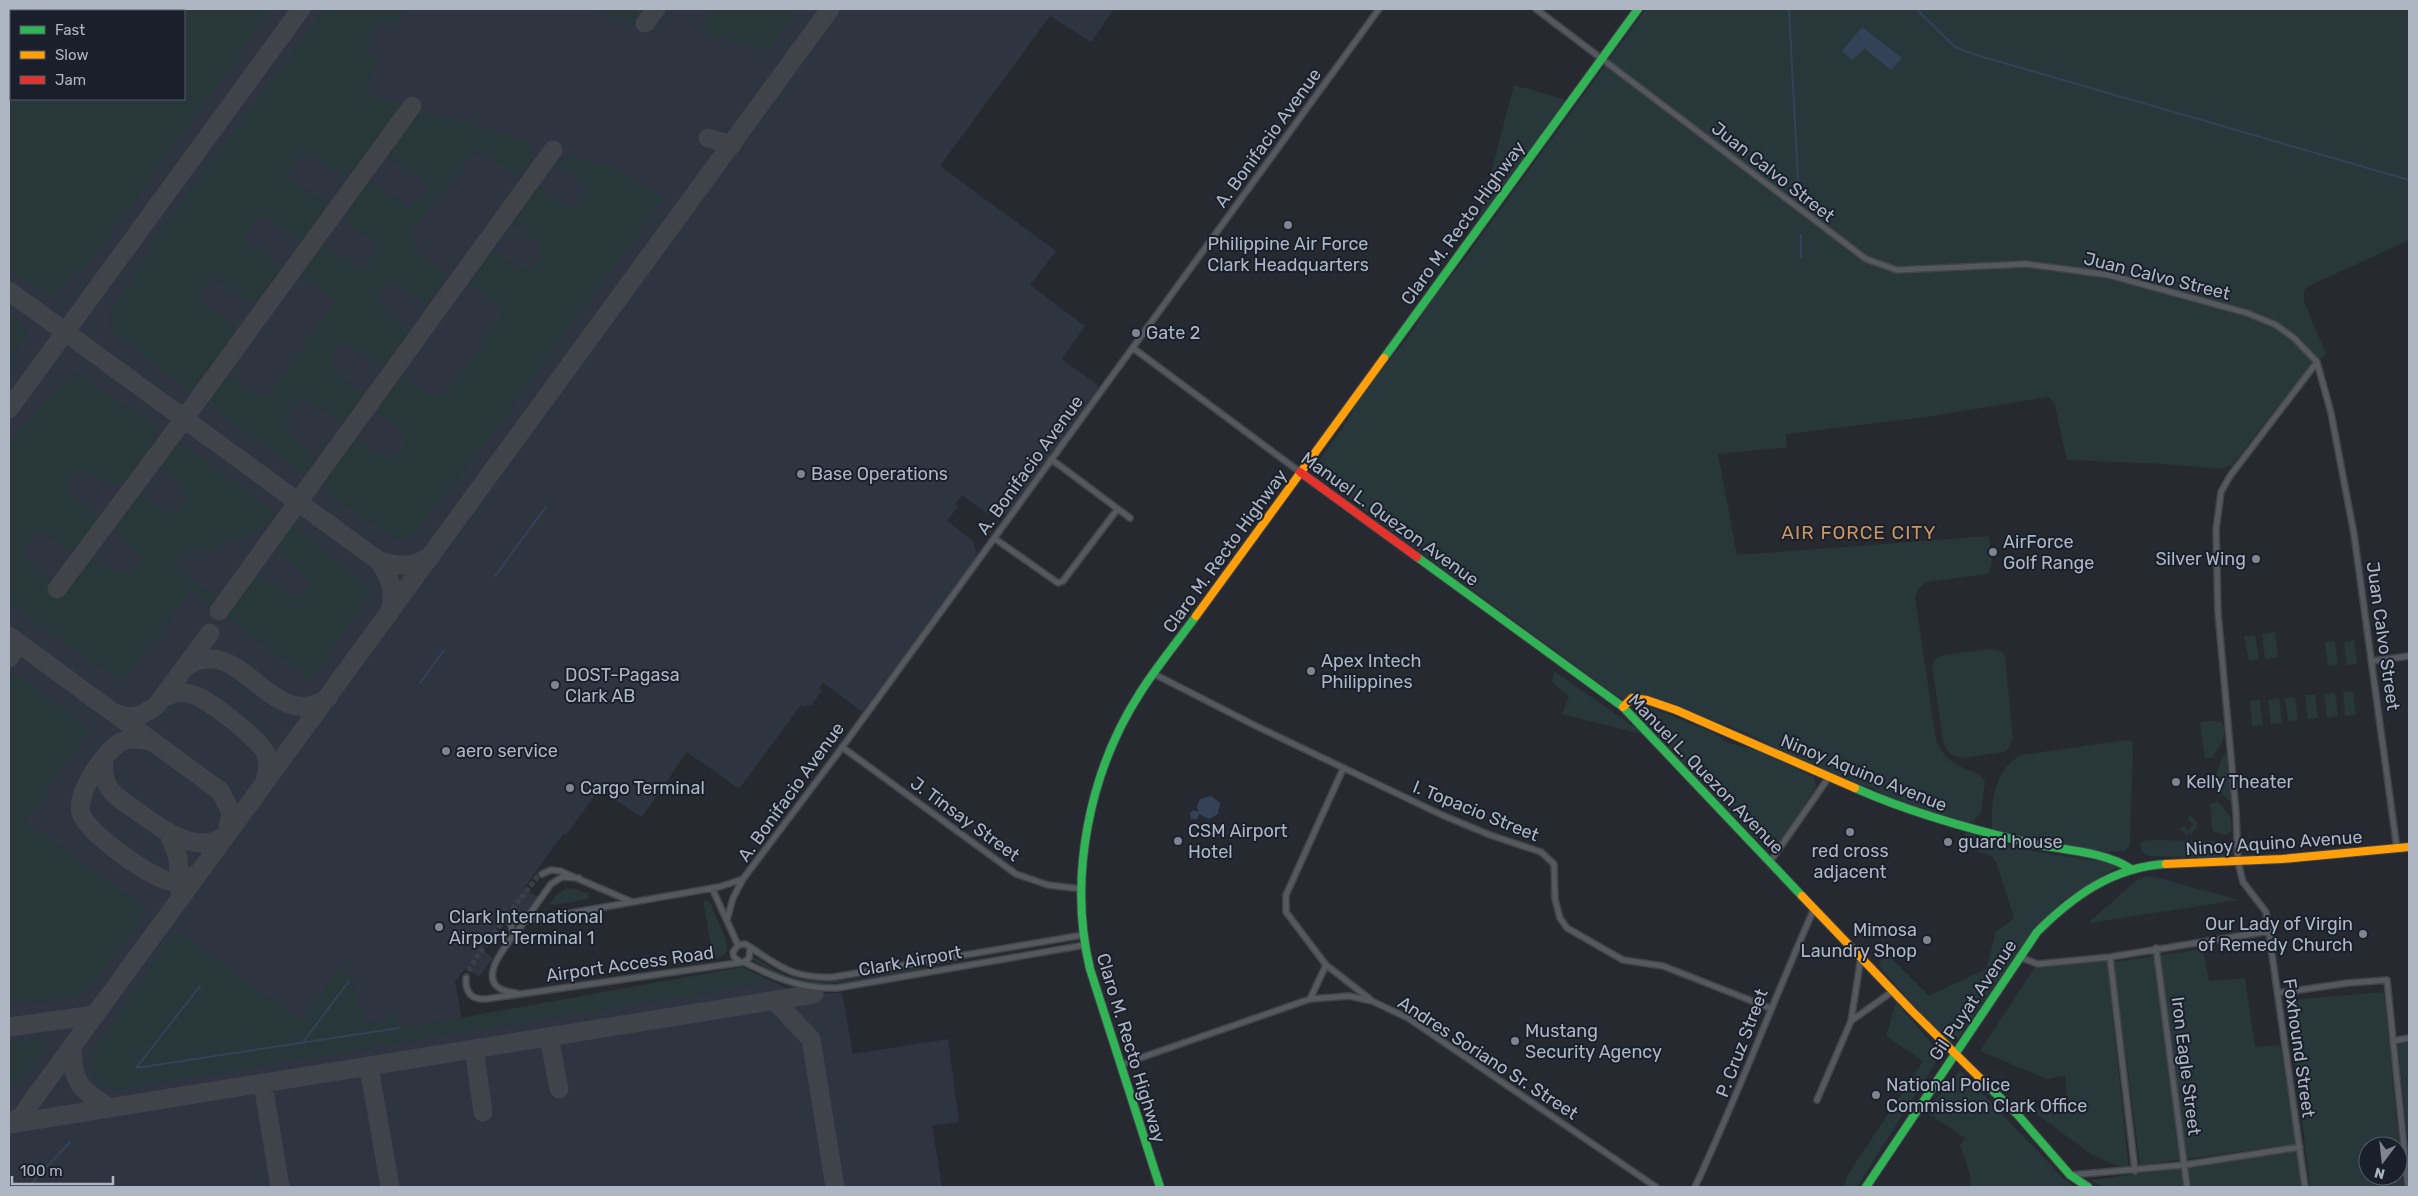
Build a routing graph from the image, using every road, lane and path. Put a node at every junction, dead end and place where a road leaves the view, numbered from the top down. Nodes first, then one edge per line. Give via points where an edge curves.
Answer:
1 (1379, 9) edge
2 (1536, 9) edge
3 (1638, 9) edge
4 (1603, 58) junction
5 (1133, 348) junction
6 (2317, 362) junction
7 (1051, 459) junction
8 (1300, 472) junction
9 (1118, 508) junction
10 (1130, 518) dead end
11 (994, 538) junction
12 (2409, 656) edge
13 (2373, 661) junction
14 (1154, 674) junction
15 (1623, 707) junction
16 (842, 747) junction
17 (1343, 769) junction
18 (1828, 777) junction
19 (2409, 847) edge
20 (2397, 849) junction
21 (1770, 862) junction
22 (2238, 862) junction
23 (2140, 867) joint
24 (2131, 869) junction
25 (542, 874) dead end
26 (579, 878) junction
27 (743, 879) junction
28 (712, 888) junction
29 (1082, 889) junction
30 (632, 902) junction
31 (1814, 909) junction
32 (508, 916) dead end
33 (727, 920) junction
34 (524, 922) junction
35 (2270, 931) junction
36 (514, 935) junction
37 (1083, 935) junction
38 (738, 945) junction
39 (1085, 945) junction
40 (2156, 948) junction
41 (750, 950) junction
42 (1861, 957) junction
43 (2019, 957) junction
44 (2110, 957) junction
45 (926, 961) junction
46 (742, 962) junction
47 (1326, 965) junction
48 (928, 971) junction
49 (466, 978) dead end
50 (1892, 991) junction
51 (2278, 993) junction
52 (525, 994) junction
53 (1310, 999) junction
54 (1372, 1001) junction
55 (1770, 1008) junction
56 (1851, 1020) junction
57 (2409, 1038) edge
58 (2393, 1041) junction
59 (1955, 1054) junction
60 (1120, 1065) junction
61 (1817, 1100) dead end
62 (2300, 1147) junction
63 (2184, 1165) junction
64 (2135, 1171) junction
65 (2070, 1175) junction
66 (1160, 1187) edge
67 (1656, 1187) edge
68 (1695, 1187) edge
69 (1866, 1187) edge
70 (2088, 1187) edge
71 (2186, 1187) edge
72 (2305, 1187) edge
73 (2408, 1187) edge

1 - 5 street, A. Bonifacio Avenue
2 - 4 street, Juan Calvo Street
3 - 4 main road, Claro M. Recto Highway
4 - 6 street, Juan Calvo Street via 1866,259 1896,270 2026,264 2109,275 2248,313 2276,325
4 - 8 main road, Claro M. Recto Highway
5 - 7 street, A. Bonifacio Avenue
5 - 8 street, Manuel L. Quezon Avenue
6 - 13 street, Juan Calvo Street via 2331,413 2352,525
6 - 22 street, Foxhound Street via 2230,476 2217,506 2218,612
7 - 9 street
7 - 11 street, A. Bonifacio Avenue
8 - 14 main road, Claro M. Recto Highway
8 - 15 main road, Manuel L. Quezon Avenue
9 - 10 street
9 - 11 street via 1060,583 1055,583
11 - 16 street, A. Bonifacio Avenue
12 - 13 street
13 - 20 street, Juan Calvo Street
14 - 17 street, I. Topacio Street
14 - 29 main road, Claro M. Recto Highway via 1130,709 1104,765 1085,848
15 - 18 main road, Ninoy Aquino Avenue via 1636,697 1650,700
15 - 21 main road, Manuel L. Quezon Avenue
16 - 27 street, A. Bonifacio Avenue
16 - 29 street, J. Tinsay Street via 1016,874 1048,885
17 - 47 street via 1284,903 1286,912
17 - 55 street, I. Topacio Street via 1466,826 1541,852 1554,864 1554,899 1567,928 1623,960 1663,966
18 - 21 street
18 - 24 main road, Ninoy Aquino Avenue via 1891,804 1945,822 2062,850 2108,857
19 - 20 main road, Ninoy Aquino Avenue
20 - 22 main road, Ninoy Aquino Avenue
21 - 31 main road, Manuel L. Quezon Avenue
22 - 23 main road, Ninoy Aquino Avenue
22 - 35 street, Foxhound Street via 2243,882 2266,912
23 - 24 main road, Gil Puyat Avenue
24 - 43 main road, Gil Puyat Avenue via 2104,880 2058,912 2037,932
25 - 26 street via 560,871
26 - 30 street
26 - 34 street, Airport Access Road via 556,880
27 - 28 street
27 - 33 street, A. Bonifacio Avenue
28 - 30 street
28 - 33 street
29 - 37 main road, Claro M. Recto Highway
30 - 34 street
31 - 42 main road, Manuel L. Quezon Avenue
31 - 55 street, P. Cruz Street
32 - 36 street
33 - 38 street
34 - 36 street, Airport Access Road
35 - 40 street
35 - 51 street, Foxhound Street
36 - 52 street, Airport Access Road via 494,964 493,977 498,987
37 - 39 main road, Claro M. Recto Highway
37 - 45 street, Clark Airport
38 - 41 street via 745,944
38 - 46 street via 733,954
39 - 48 street, Clark Airport
39 - 60 main road, Claro M. Recto Highway via 1098,1000
40 - 44 street
40 - 63 street, Iron Eagle Street
41 - 45 street, Clark Airport via 788,972 815,977 834,977
41 - 46 street via 750,958
42 - 50 main road, Manuel L. Quezon Avenue
42 - 56 street
43 - 44 street via 2038,964
43 - 59 main road, Gil Puyat Avenue
44 - 64 street
45 - 48 street
46 - 48 street, Clark Airport via 784,982 809,988 837,988
46 - 52 street, Airport Access Road
47 - 53 street
47 - 54 street
49 - 52 street, Airport Access Road via 468,991 475,998
50 - 56 street
50 - 59 main road, Manuel L. Quezon Avenue
51 - 58 street via 2388,980
51 - 62 street, Foxhound Street
53 - 54 street, Andres Soriano Sr. Street via 1349,996
53 - 60 street, Andres Soriano Sr. Street
54 - 67 street, Andres Soriano Sr. Street via 1408,1018
55 - 68 street, P. Cruz Street via 1735,1101
56 - 61 street
57 - 58 street
58 - 73 street
59 - 65 main road, Manuel L. Quezon Avenue via 2017,1114
59 - 69 main road, Gil Puyat Avenue
60 - 66 main road, Claro M. Recto Highway
62 - 63 street
62 - 72 street, Foxhound Street
63 - 64 street
63 - 71 street, Iron Eagle Street
64 - 65 street
65 - 70 main road, Manuel L. Quezon Avenue

